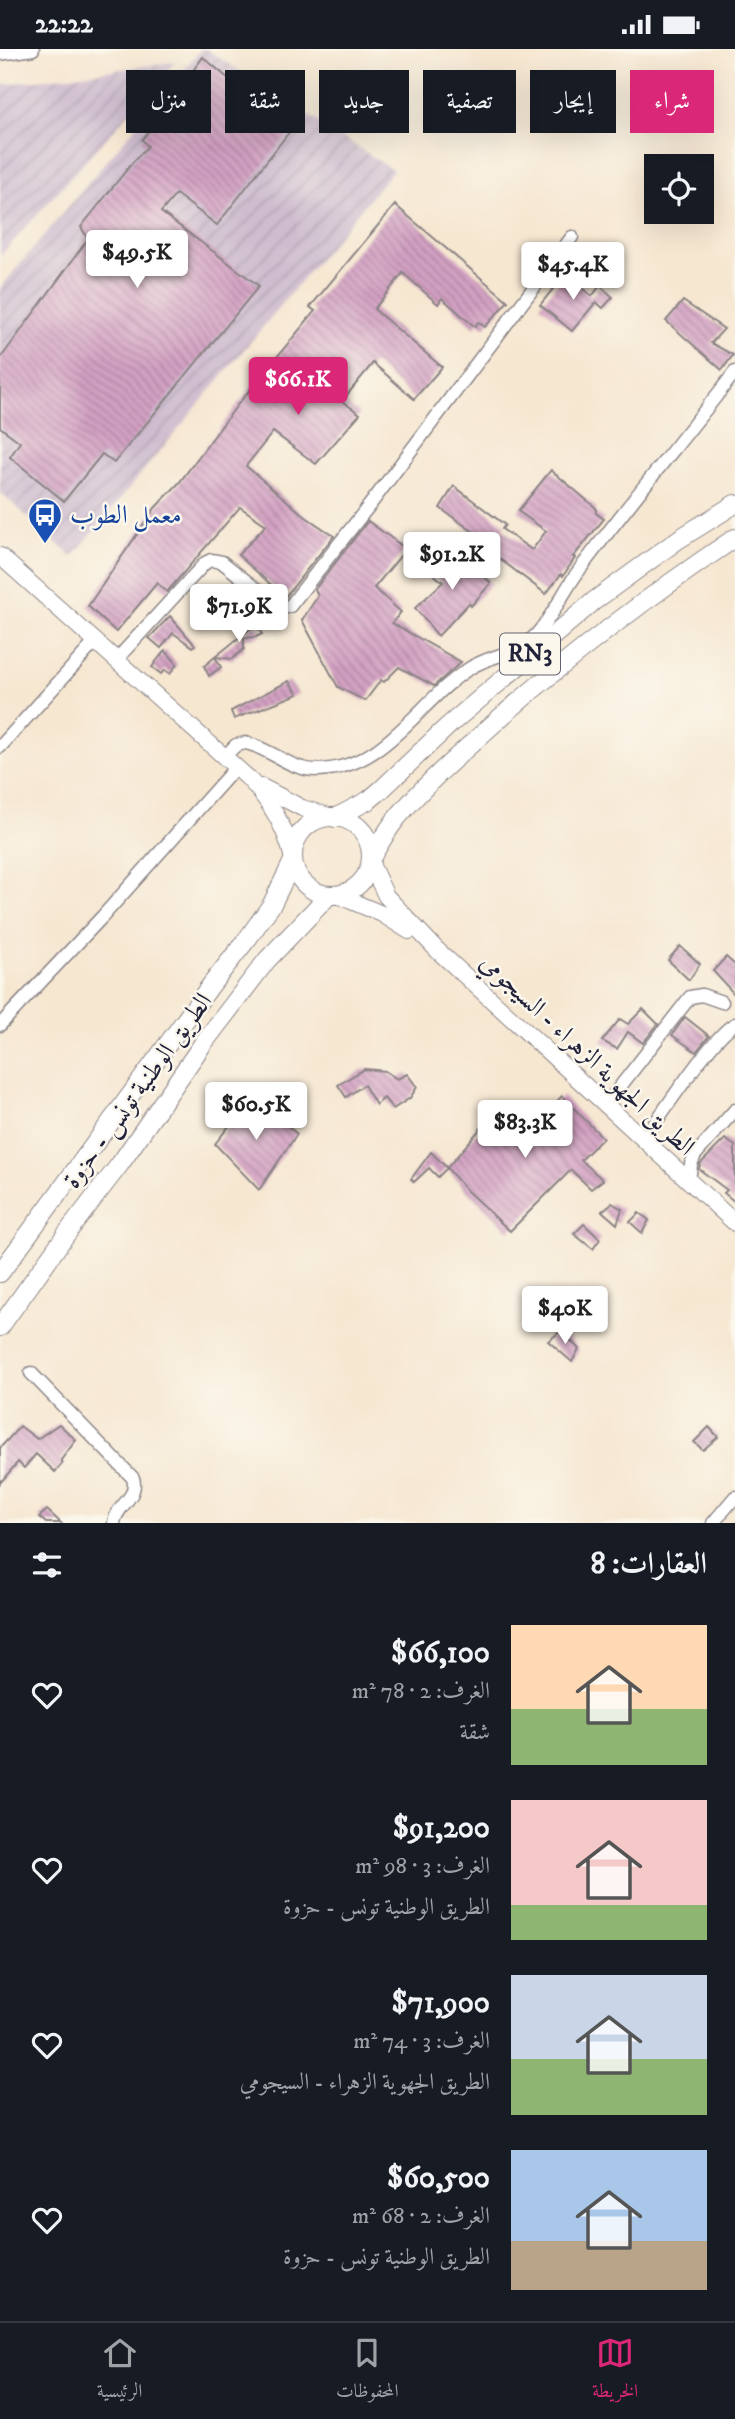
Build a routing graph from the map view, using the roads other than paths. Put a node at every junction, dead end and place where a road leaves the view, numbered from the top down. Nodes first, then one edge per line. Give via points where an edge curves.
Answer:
1 (33, 49) edge
2 (0, 54) edge
3 (572, 237) dead end
4 (735, 372) edge
5 (735, 504) edge
6 (735, 538) edge
7 (0, 556) edge
8 (96, 642) junction
9 (116, 660) junction
10 (0, 747) edge
11 (236, 767) junction
12 (333, 817) junction
13 (293, 858) junction
14 (370, 860) junction
15 (333, 895) junction
16 (437, 950) junction
17 (722, 1002) dead end
18 (735, 1024) edge
19 (0, 1025) edge
20 (605, 1106) junction
21 (735, 1110) edge
22 (643, 1140) junction
23 (689, 1182) junction
24 (735, 1223) edge
25 (0, 1273) edge
26 (0, 1327) edge
27 (31, 1373) dead end
28 (735, 1497) edge
29 (114, 1523) edge
30 (713, 1523) edge

1 - 2 street
3 - 9 street via 290,605 279,607 222,562 211,561
4 - 11 street via 524,646 467,669 386,744 356,762 307,769 246,743 236,745
5 - 12 highway, RN3 via 602,595 482,695 369,800
6 - 14 highway, RN3 via 641,602 541,682 407,805
7 - 8 main road
8 - 9 main road
8 - 10 street
9 - 11 main road
11 - 12 main road via 274,795
11 - 13 main road via 276,813
11 - 19 street
12 - 13 highway, RN3 via 320,819 300,833
12 - 14 highway via 346,820 365,835
13 - 15 highway via 305,885
13 - 25 highway, الطريق الوطنية تونس - حزوة / RN3 via 272,904 248,938
14 - 15 highway, RN3 via 359,884
14 - 16 main road, الطريق الجهوية الزهراء - السيجومي via 386,897
15 - 16 main road, الطريق الجهوية الزهراء - السيجومي via 382,914
15 - 26 highway, الطريق الوطنية تونس - حزوة / RN3 via 267,960
16 - 20 main road, الطريق الجهوية الزهراء - السيجومي
17 - 20 street via 702,995 690,997
18 - 22 street via 727,1028
20 - 22 main road, الطريق الجهوية الزهراء - السيجومي
21 - 23 street via 695,1156
22 - 23 main road, الطريق الجهوية الزهراء - السيجومي
23 - 24 main road, الطريق الجهوية الزهراء - السيجومي
27 - 29 street via 133,1478 133,1492 115,1514
28 - 30 street

